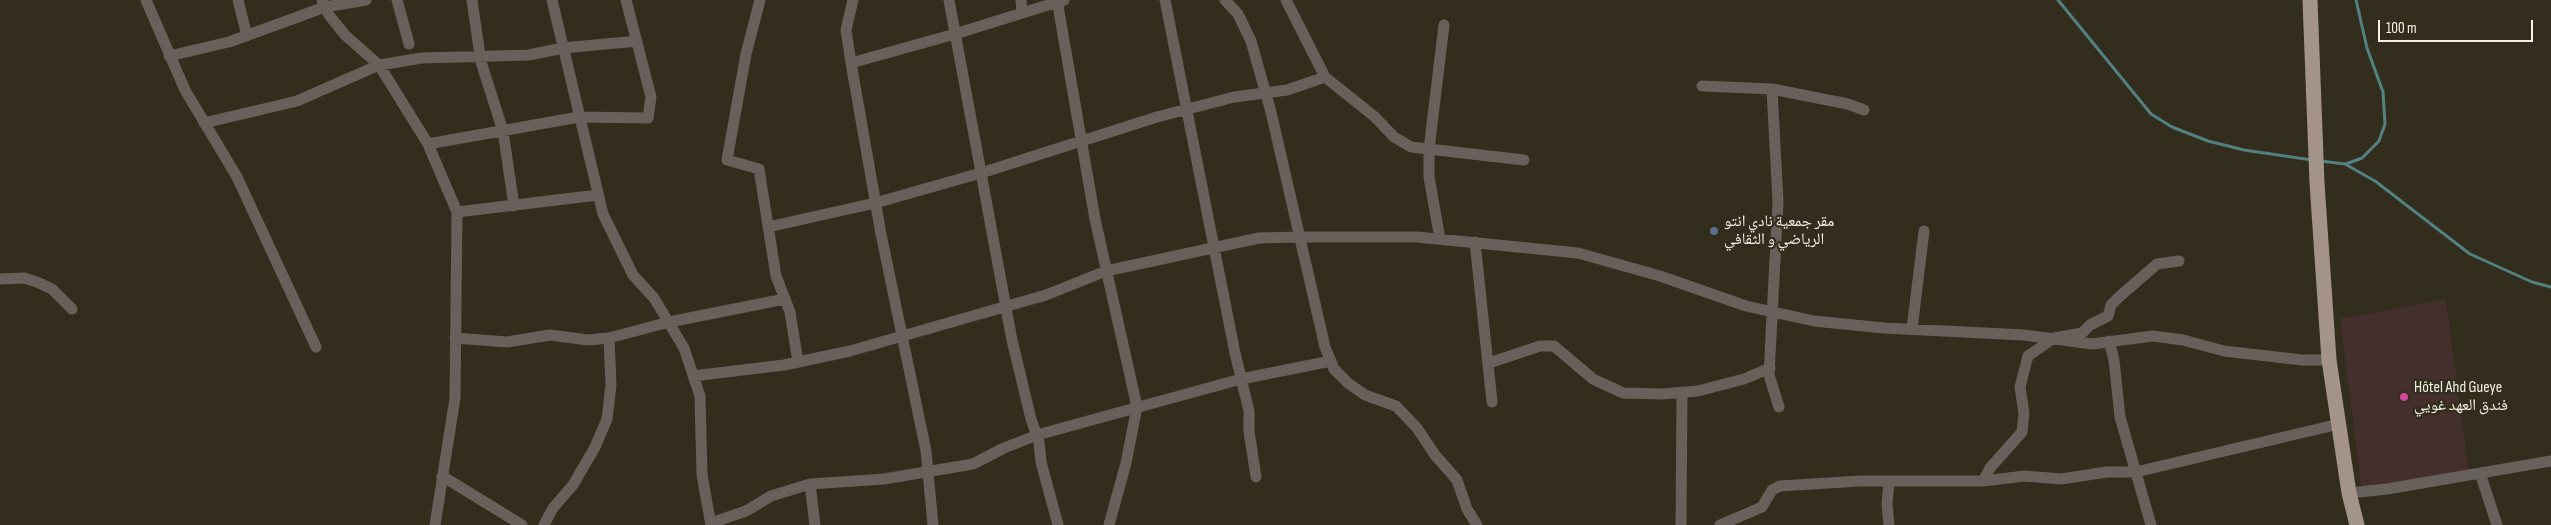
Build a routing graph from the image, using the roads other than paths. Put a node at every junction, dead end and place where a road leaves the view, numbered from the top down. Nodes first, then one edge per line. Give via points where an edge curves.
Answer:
1 (146, 0) edge
2 (238, 0) edge
3 (366, 0) edge
4 (397, 0) edge
5 (472, 0) edge
6 (552, 0) edge
7 (626, 0) edge
8 (760, 0) edge
9 (854, 0) edge
10 (949, 0) edge
11 (1020, 0) edge
12 (1165, 0) edge
13 (1226, 0) edge
14 (1286, 0) edge
15 (2310, 0) edge
16 (1059, 1) edge
17 (324, 4) edge
18 (1022, 13) junction
19 (1444, 25) dead end
20 (956, 34) junction
21 (247, 36) junction
22 (637, 42) junction
23 (409, 44) dead end
24 (563, 48) junction
25 (169, 56) junction
26 (481, 57) junction
27 (850, 63) junction
28 (379, 65) junction
29 (1324, 77) junction
30 (1702, 86) dead end
31 (1772, 89) junction
32 (1266, 92) junction
33 (1186, 109) junction
34 (1864, 110) dead end
35 (580, 117) junction
36 (204, 123) junction
37 (503, 131) junction
38 (1082, 141) junction
39 (428, 144) junction
40 (1429, 149) junction
41 (1524, 160) dead end
42 (981, 173) junction
43 (598, 195) junction
44 (875, 204) junction
45 (514, 206) junction
46 (457, 212) junction
47 (768, 227) junction
48 (1924, 232) dead end
49 (1300, 237) junction
50 (1440, 239) junction
51 (1476, 242) junction
52 (1214, 248) junction
53 (2179, 261) dead end
54 (1106, 271) junction
55 (0, 279) edge
56 (784, 299) junction
57 (1006, 305) junction
58 (72, 309) dead end
59 (1774, 312) junction
60 (669, 322) junction
61 (1912, 329) junction
62 (455, 338) junction
63 (609, 338) junction
64 (902, 338) junction
65 (2054, 338) junction
66 (2109, 341) junction
67 (316, 347) dead end
68 (2329, 360) junction
69 (1331, 361) junction
70 (798, 362) junction
71 (1490, 362) junction
72 (1770, 368) junction
73 (693, 376) junction
74 (1241, 379) junction
75 (1682, 392) junction
76 (1492, 402) dead end
77 (1137, 407) junction
78 (1779, 407) dead end
79 (2339, 424) junction
80 (1037, 435) junction
81 (2551, 460) edge
82 (2136, 472) junction
83 (929, 473) junction
84 (2480, 473) junction
85 (442, 476) junction
86 (1256, 477) dead end
87 (1983, 481) junction
88 (1889, 482) junction
89 (810, 484) junction
90 (2349, 493) junction
91 (711, 524) edge
92 (435, 525) edge
93 (522, 525) edge
94 (544, 525) edge
95 (815, 525) edge
96 (933, 525) edge
97 (1058, 525) edge
98 (1109, 525) edge
99 (1477, 525) edge
100 (1681, 525) edge
101 (1720, 525) edge
102 (1889, 525) edge
103 (2151, 525) edge
104 (2358, 525) edge
105 (2497, 525) edge

1 - 25 street
2 - 21 street
3 - 17 street
4 - 23 street
5 - 26 street
6 - 24 street
7 - 22 street
8 - 47 street via 746,54 727,160 759,169
9 - 27 street via 846,30
10 - 20 street
11 - 18 street
12 - 33 street
13 - 32 street via 1238,14 1251,41
14 - 29 street
15 - 68 main road via 2317,183
16 - 18 street
16 - 38 street
17 - 21 street
17 - 28 street via 345,34
18 - 20 street
19 - 40 street
20 - 27 street
20 - 42 street
21 - 25 street
22 - 24 street
22 - 35 street via 650,97 648,118
24 - 26 street via 529,55
24 - 35 street
25 - 36 street
26 - 28 street via 422,58
26 - 37 street
27 - 44 street
28 - 36 street via 297,101
28 - 39 street
29 - 32 street via 1287,90
29 - 40 street via 1375,117 1394,137 1411,147
30 - 31 street
31 - 34 street
31 - 59 street via 1778,202
32 - 33 street via 1234,96
32 - 49 street
33 - 38 street
33 - 52 street
35 - 37 street
35 - 43 street
36 - 67 street via 237,177
37 - 39 street
37 - 45 street
38 - 42 street
38 - 54 street
39 - 46 street
40 - 41 street
40 - 50 street via 1429,177
42 - 44 street
42 - 57 street
43 - 45 street
43 - 60 street via 614,239 633,275 654,298
44 - 47 street
44 - 64 street
45 - 46 street
46 - 62 street
47 - 56 street via 776,276
48 - 61 street
49 - 50 street
49 - 52 street via 1259,238
49 - 69 street
50 - 51 street
51 - 59 street via 1578,253
51 - 71 street
52 - 54 street
52 - 74 street
53 - 65 street via 2157,264 2111,305 2108,316 2090,325 2082,334
54 - 57 street via 1046,295
54 - 77 street
55 - 58 street via 24,278 37,282 52,289
56 - 60 street
56 - 70 street via 790,312
57 - 64 street
57 - 80 street via 1030,419
59 - 61 street via 1814,321
59 - 72 street
60 - 63 street
60 - 73 street via 684,348
61 - 65 street
62 - 63 street via 507,342 550,335 588,340
62 - 85 street via 455,398
63 - 94 street via 607,419 578,478 553,508
64 - 70 street
64 - 83 street
65 - 66 street via 2092,344
65 - 87 street via 2028,356 2020,387 2024,413 2022,432 1990,468
66 - 68 street via 2153,336 2224,350 2302,360
66 - 82 street via 2120,417
68 - 79 main road
69 - 74 street
69 - 99 street via 1334,369 1348,383 1365,396 1396,406 1417,428 1434,455 1457,480 1467,509
70 - 73 street
71 - 75 street via 1540,346 1554,346 1593,379 1623,392
71 - 76 street
72 - 75 street via 1744,379
72 - 78 street
73 - 91 street via 700,396 702,476
74 - 77 street
74 - 86 street via 1249,411
75 - 100 street
77 - 80 street
77 - 98 street
79 - 82 street
79 - 90 main road
80 - 83 street via 973,464
80 - 97 street via 1044,478
81 - 84 street
82 - 87 street via 2107,472 2062,479 2025,476
82 - 103 street
83 - 89 street
83 - 96 street
84 - 90 street
84 - 105 street
85 - 92 street
85 - 93 street
87 - 88 street
88 - 101 street via 1780,486 1772,490 1762,507
88 - 102 street
89 - 91 street via 771,496 746,511
89 - 95 street
90 - 104 main road

